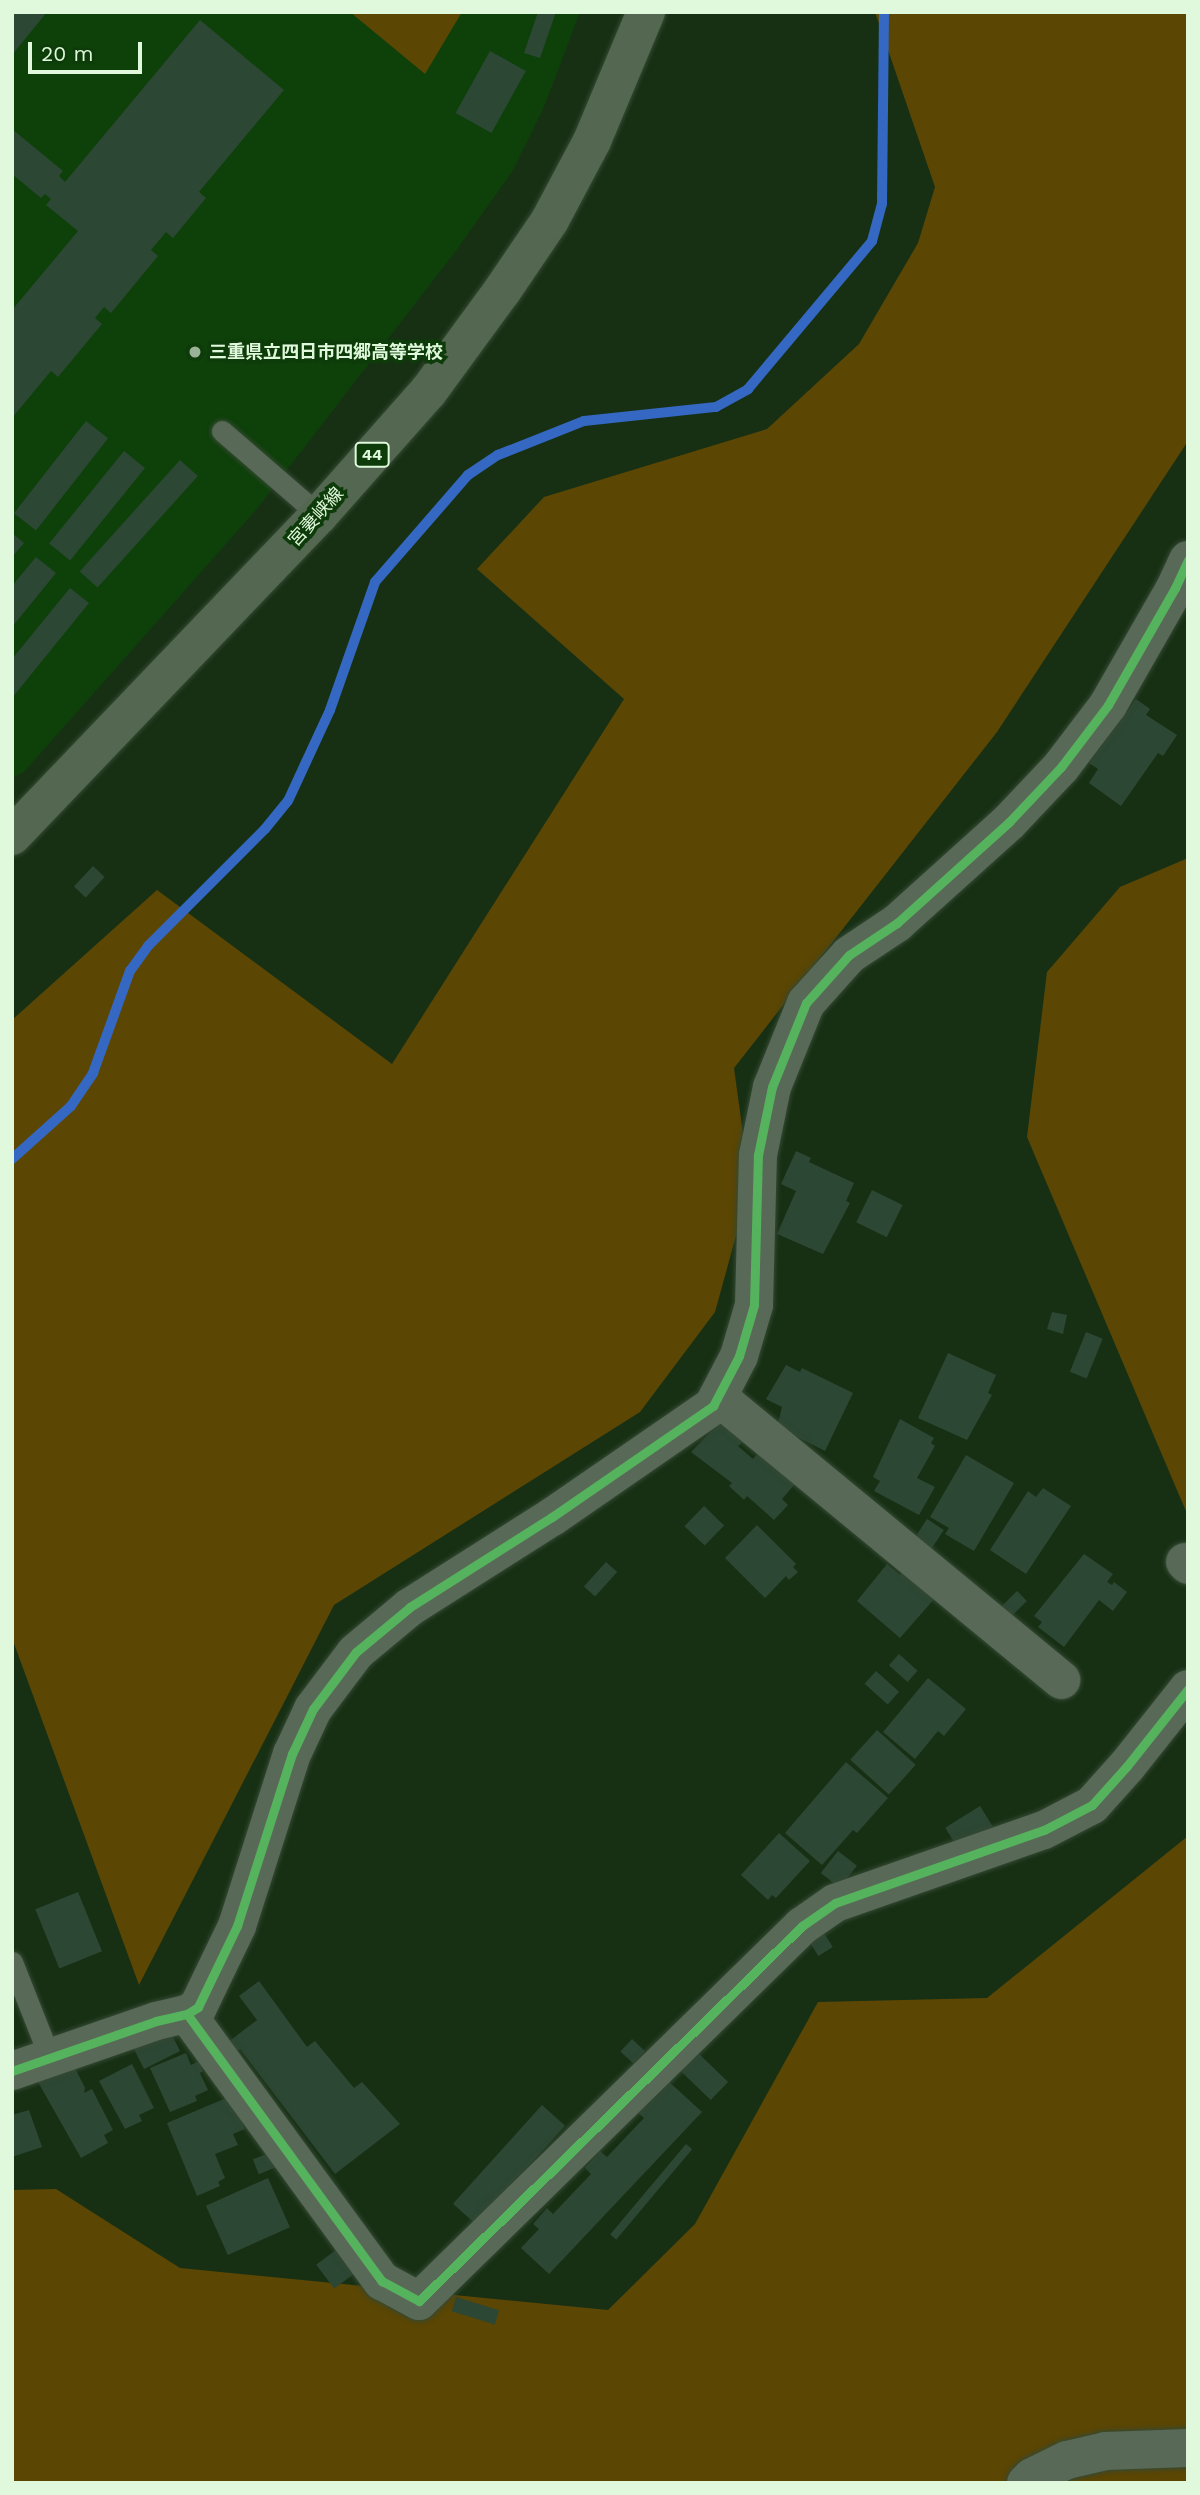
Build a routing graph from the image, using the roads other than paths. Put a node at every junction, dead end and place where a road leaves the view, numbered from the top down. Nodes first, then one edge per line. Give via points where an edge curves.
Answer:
1 (646, 12) edge
2 (222, 430) dead end
3 (319, 515) junction
4 (1188, 560) edge
5 (12, 836) edge
6 (718, 1396) junction
7 (1061, 1680) dead end
8 (1188, 1689) edge
9 (12, 1962) edge
10 (187, 2014) junction
11 (50, 2058) junction
12 (12, 2071) edge
13 (1188, 2448) edge
14 (1026, 2483) edge

1 - 3 main road, 宮妻峡線 / 44 via 592,141 550,220 428,392
2 - 3 lane
3 - 5 main road, 宮妻峡線 / 44
4 - 6 street via 1108,705 1061,767 1009,822 897,923 849,955 806,1003 772,1087 758,1155 754,1305 739,1356
6 - 7 street
6 - 10 street via 713,1406 552,1517 410,1607 356,1652 313,1709 292,1754 237,1926 198,2007
8 - 10 street via 1092,1804 1044,1830 835,1903 802,1926 419,2301 382,2281
9 - 11 lane
10 - 11 street
11 - 12 street
13 - 14 street via 1105,2451 1067,2459

